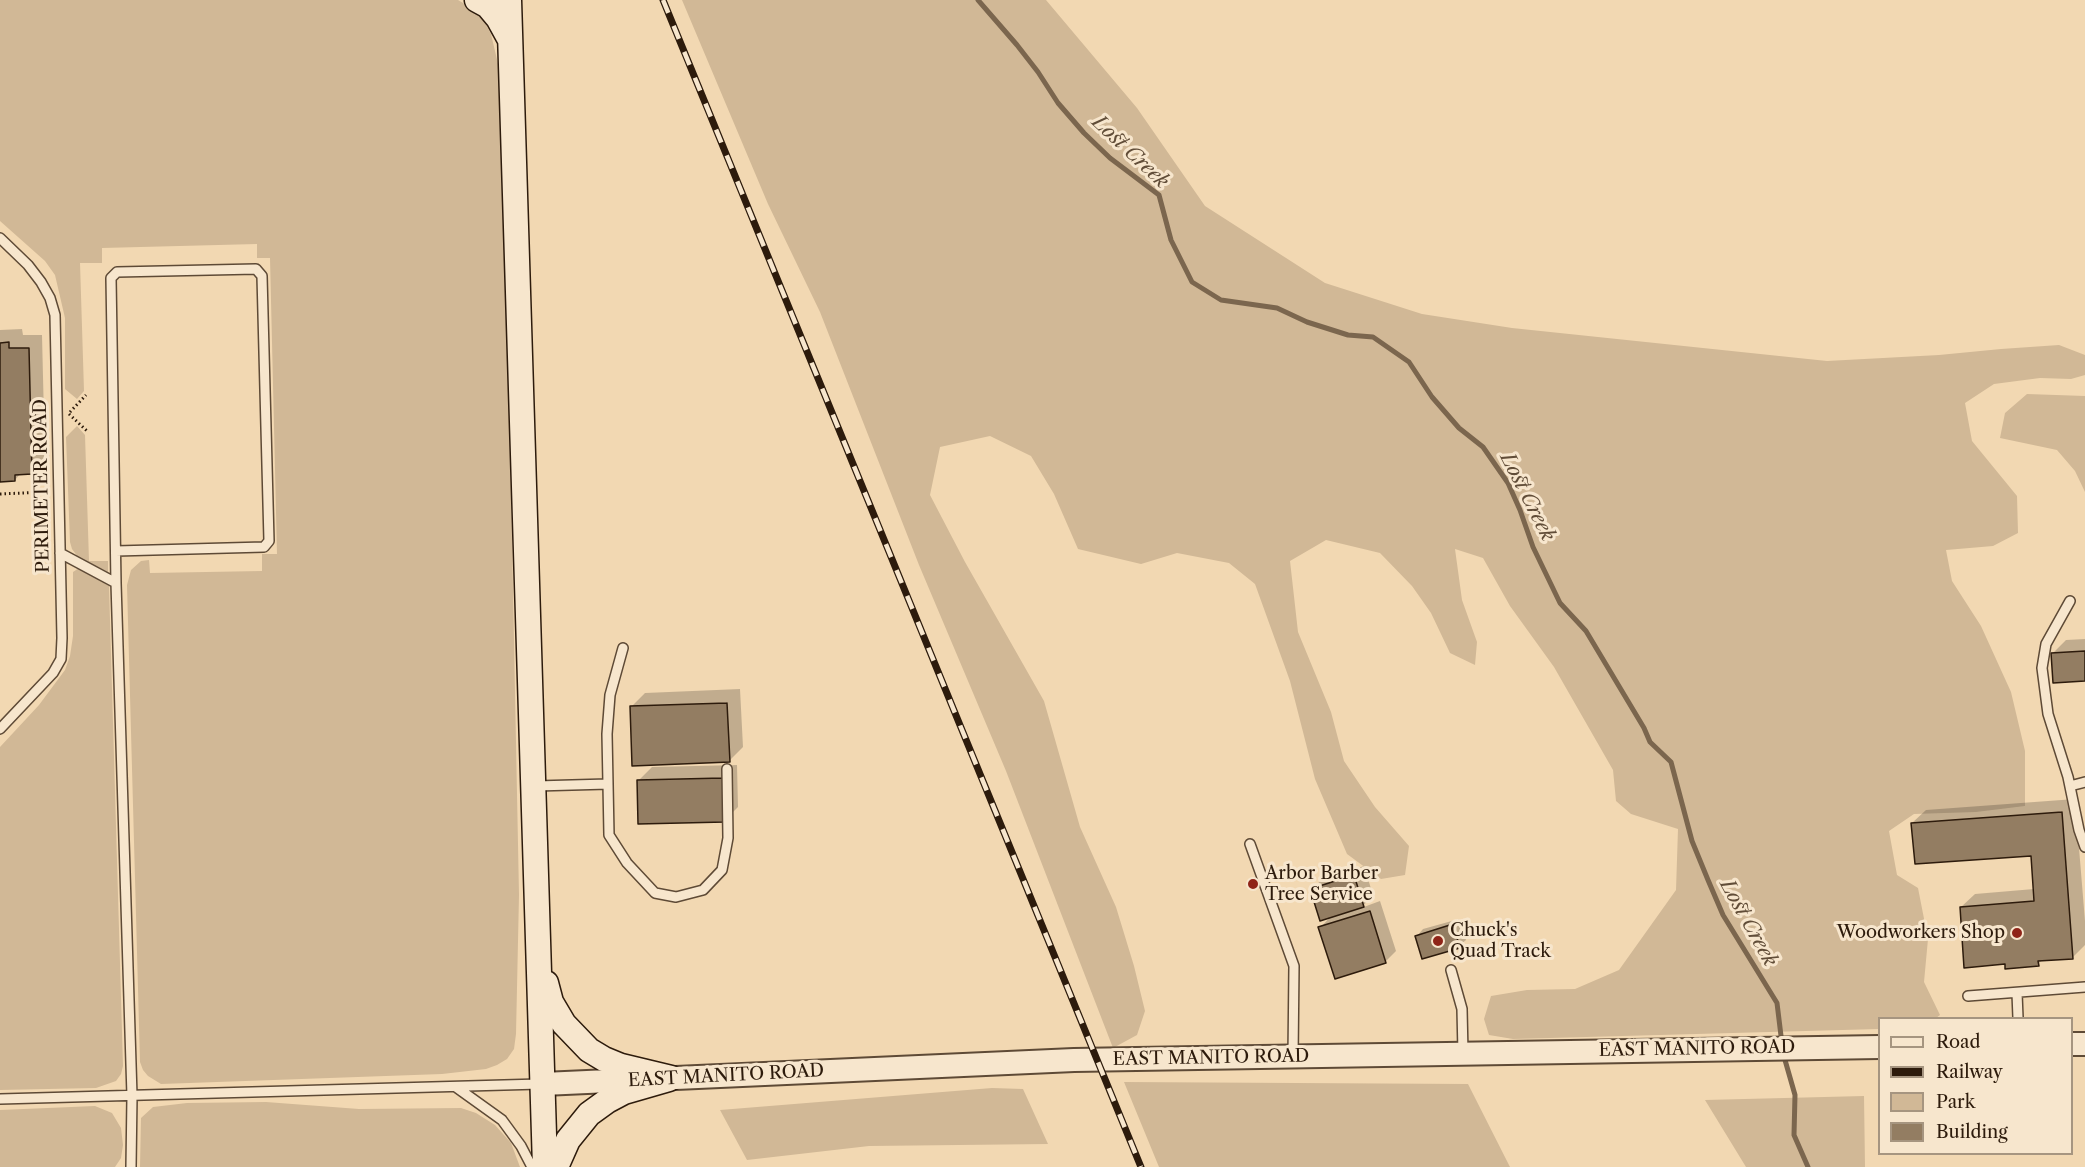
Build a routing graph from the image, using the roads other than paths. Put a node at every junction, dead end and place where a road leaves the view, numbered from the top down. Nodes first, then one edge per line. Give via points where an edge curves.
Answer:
1 (477, 0) edge
2 (509, 0) edge
3 (510, 40) junction
4 (0, 238) edge
5 (116, 551) junction
6 (60, 552) junction
7 (116, 584) junction
8 (2070, 601) dead end
9 (623, 648) dead end
10 (0, 729) edge
11 (727, 769) dead end
12 (2085, 782) edge
13 (608, 784) junction
14 (533, 786) junction
15 (2070, 786) junction
16 (1250, 844) dead end
17 (2085, 847) edge
18 (538, 953) junction
19 (1450, 970) dead end
20 (2085, 987) edge
21 (2017, 993) junction
22 (1968, 996) dead end
23 (2018, 1017) edge
24 (1878, 1047) edge
25 (1463, 1053) junction
26 (1293, 1057) junction
27 (671, 1078) junction
28 (543, 1084) junction
29 (456, 1088) junction
30 (132, 1096) junction
31 (0, 1098) edge
32 (131, 1167) edge
33 (532, 1167) edge
34 (545, 1167) edge
35 (556, 1167) edge

1 - 3 main road via 498,18
2 - 3 main road
3 - 14 main road
4 - 6 lane, PERIMETER ROAD via 41,282 55,315
5 - 5 lane via 111,278 117,272 256,269 262,276 268,541 264,547
5 - 7 lane
6 - 7 lane
6 - 10 lane, PERIMETER ROAD via 61,659 53,673
7 - 30 lane
8 - 15 lane via 2046,644 2042,668 2048,714
9 - 13 lane via 610,695
11 - 13 lane via 728,838 722,870 703,890 676,897 656,892 627,863 609,835
12 - 15 lane
13 - 14 lane
14 - 18 main road
15 - 17 lane
16 - 26 lane via 1294,966
18 - 27 main road via 551,1002 577,1039 604,1059
18 - 28 main road
19 - 25 lane via 1462,1009
20 - 21 lane
21 - 22 lane
21 - 23 lane
24 - 25 street, EAST MANITO ROAD
25 - 26 street, EAST MANITO ROAD
26 - 27 street, EAST MANITO ROAD via 1074,1060
27 - 28 street, EAST MANITO ROAD
27 - 35 main road via 624,1092 589,1114 568,1140
28 - 29 lane
28 - 34 main road
29 - 30 lane
29 - 33 lane via 502,1120
30 - 31 lane
30 - 32 lane

